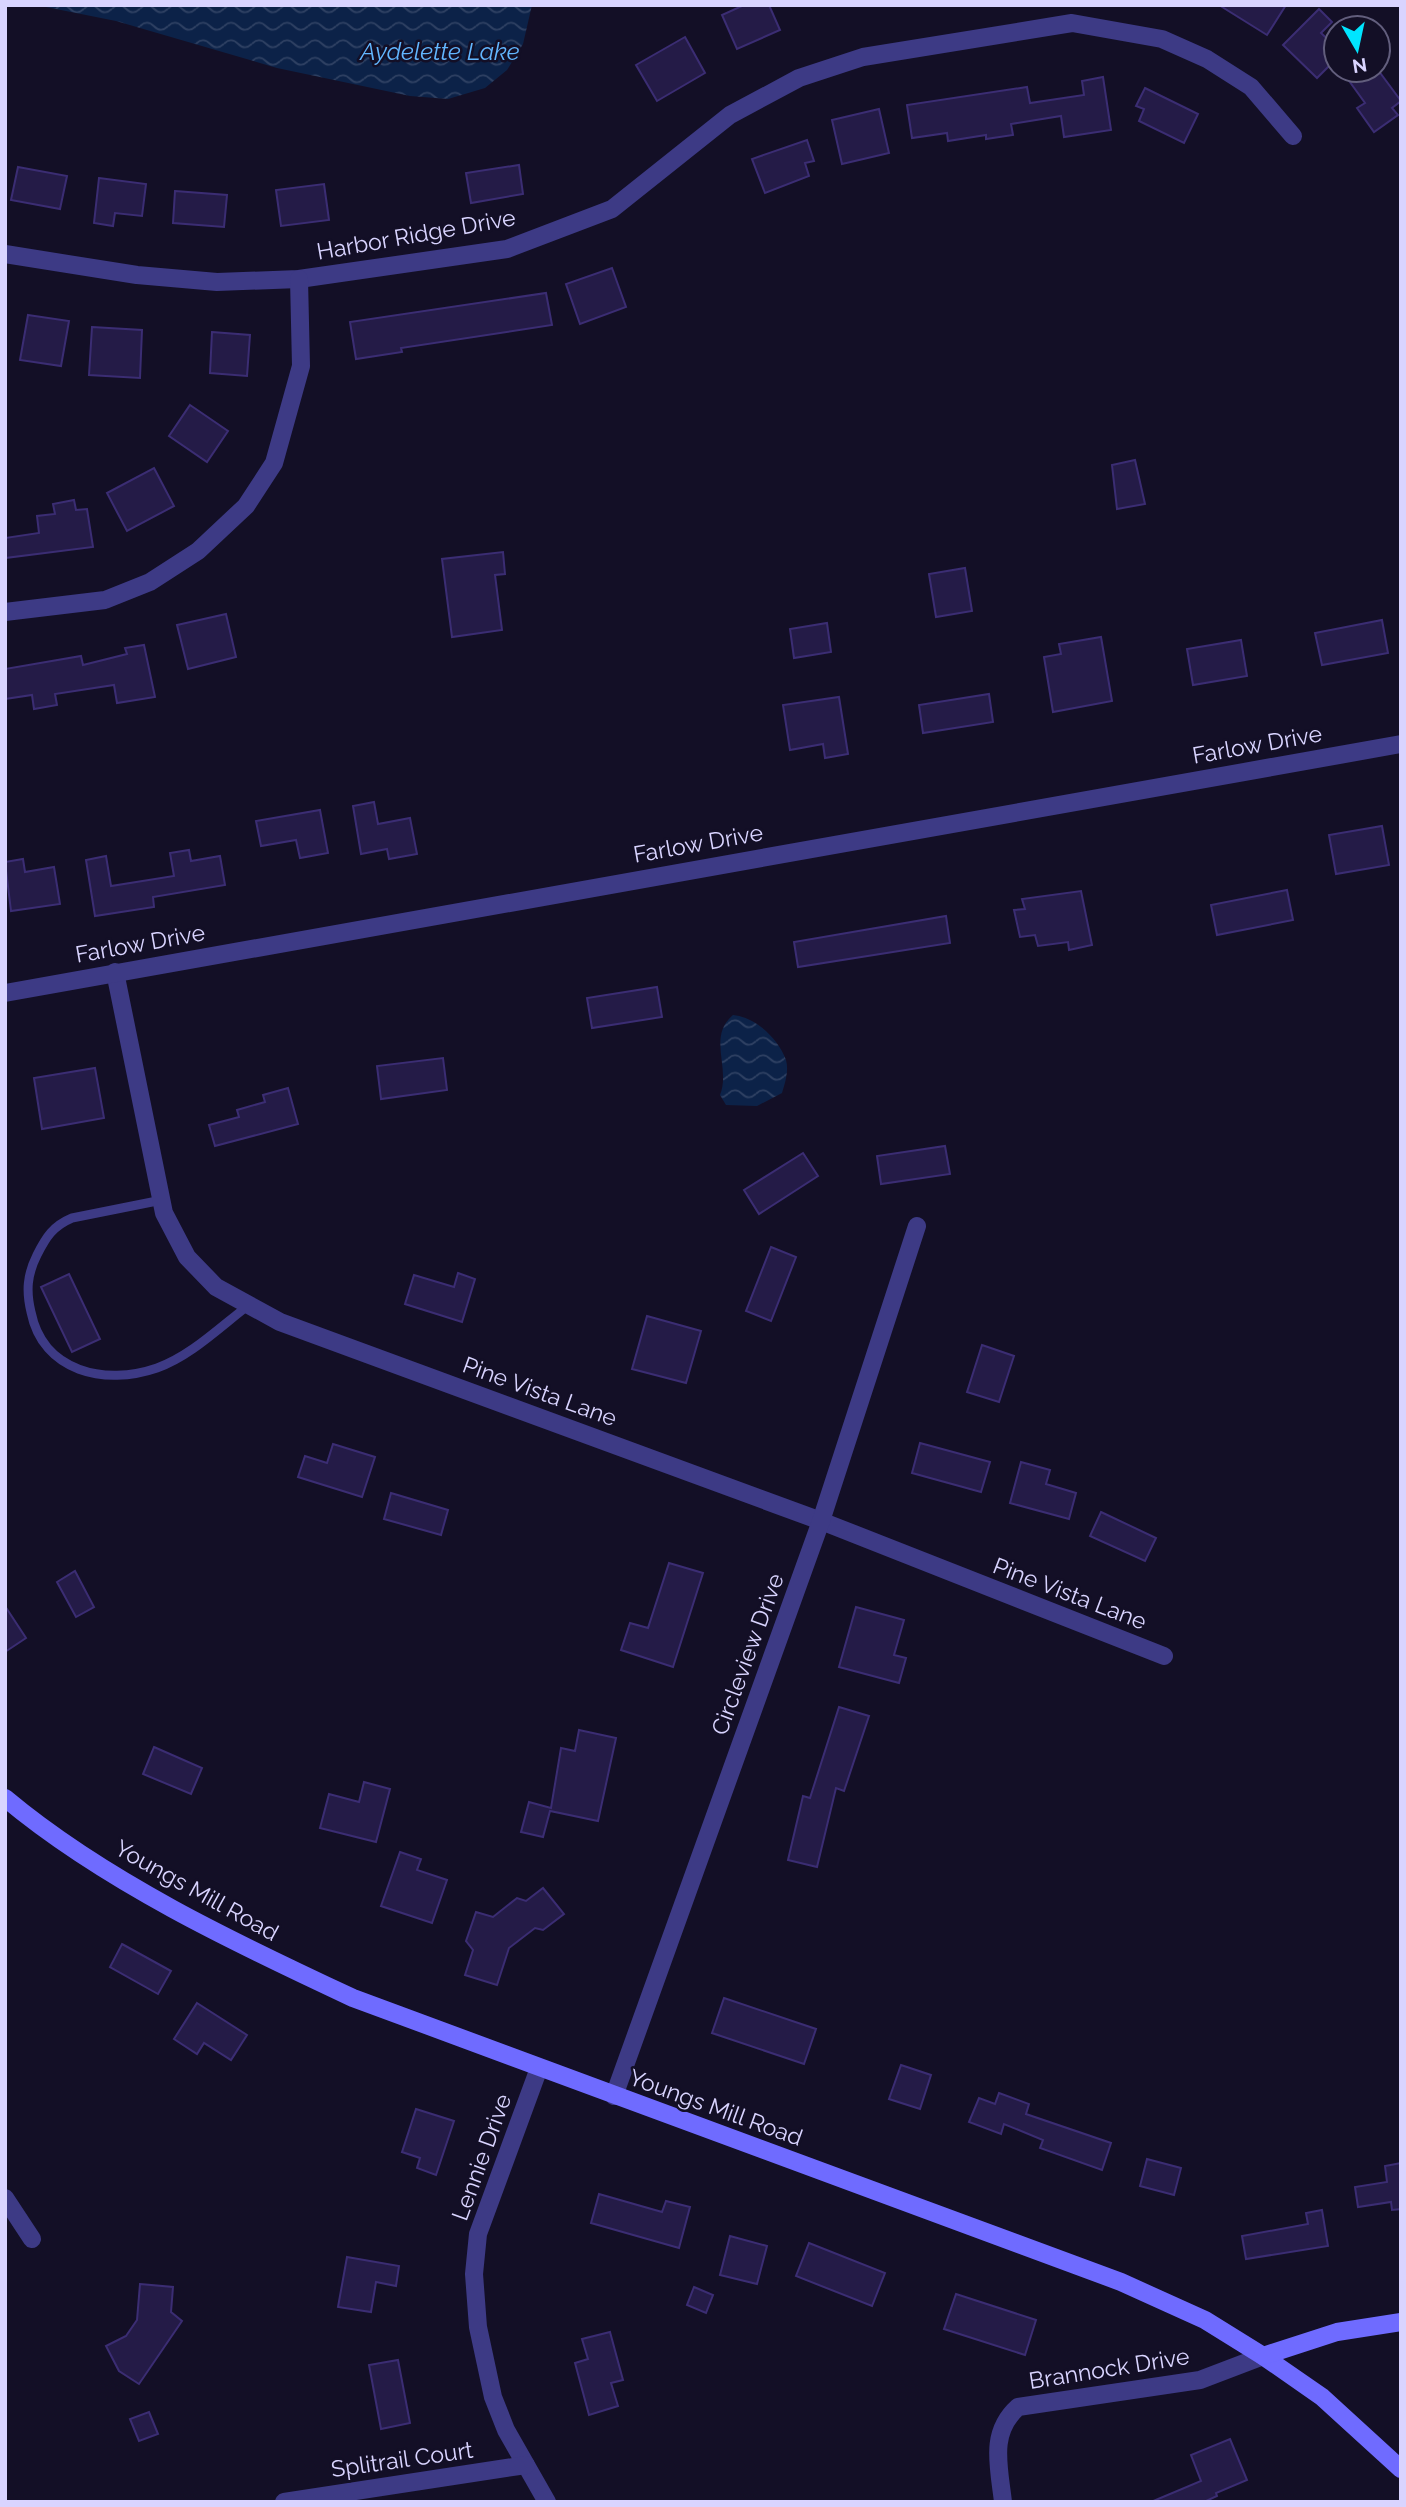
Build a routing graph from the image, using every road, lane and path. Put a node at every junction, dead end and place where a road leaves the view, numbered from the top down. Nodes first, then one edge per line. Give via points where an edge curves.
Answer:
1 (1293, 136) dead end
2 (5, 254) edge
3 (299, 279) junction
4 (5, 612) edge
5 (1401, 744) edge
6 (115, 972) junction
7 (5, 993) edge
8 (162, 1200) junction
9 (917, 1226) dead end
10 (249, 1305) junction
11 (821, 1521) junction
12 (1164, 1656) dead end
13 (5, 1798) edge
14 (539, 2068) junction
15 (614, 2096) junction
16 (5, 2198) edge
17 (32, 2239) dead end
18 (1401, 2322) edge
19 (1263, 2356) junction
20 (526, 2465) junction
21 (1401, 2469) edge
22 (285, 2502) edge
23 (547, 2502) edge
24 (1003, 2502) edge

1 - 3 street, Harbor Ridge Drive via 1251,87 1207,59 1162,39 1072,23 863,57 799,78 730,115 612,209 508,248
2 - 3 street, Harbor Ridge Drive via 203,281
3 - 4 street via 300,366 274,463 246,506 198,551 150,582 105,600
5 - 6 street, Farlow Drive
6 - 7 street, Farlow Drive
6 - 8 street, Pine Vista Lane
8 - 10 street, Pine Vista Lane via 187,1257 216,1287
8 - 10 lane via 72,1218 50,1232 29,1271 27,1295 38,1336 52,1355 74,1369 99,1375 149,1370 197,1345
9 - 11 street, Circleview Drive
10 - 11 street, Pine Vista Lane via 280,1322
11 - 12 street, Pine Vista Lane
11 - 15 street, Circleview Drive
13 - 14 street, Youngs Mill Road via 88,1856 264,1956 353,1998
14 - 15 street, Youngs Mill Road
14 - 20 street, Lennie Drive via 478,2234 474,2274 478,2328 493,2397
15 - 19 street, Youngs Mill Road via 1121,2282 1205,2320
16 - 17 street
18 - 19 street via 1337,2332
19 - 21 street, Youngs Mill Road via 1322,2397
19 - 24 street, Brannock Drive via 1200,2380 1018,2407 999,2433
20 - 22 street, Splitrail Court
20 - 23 street, Lennie Drive

